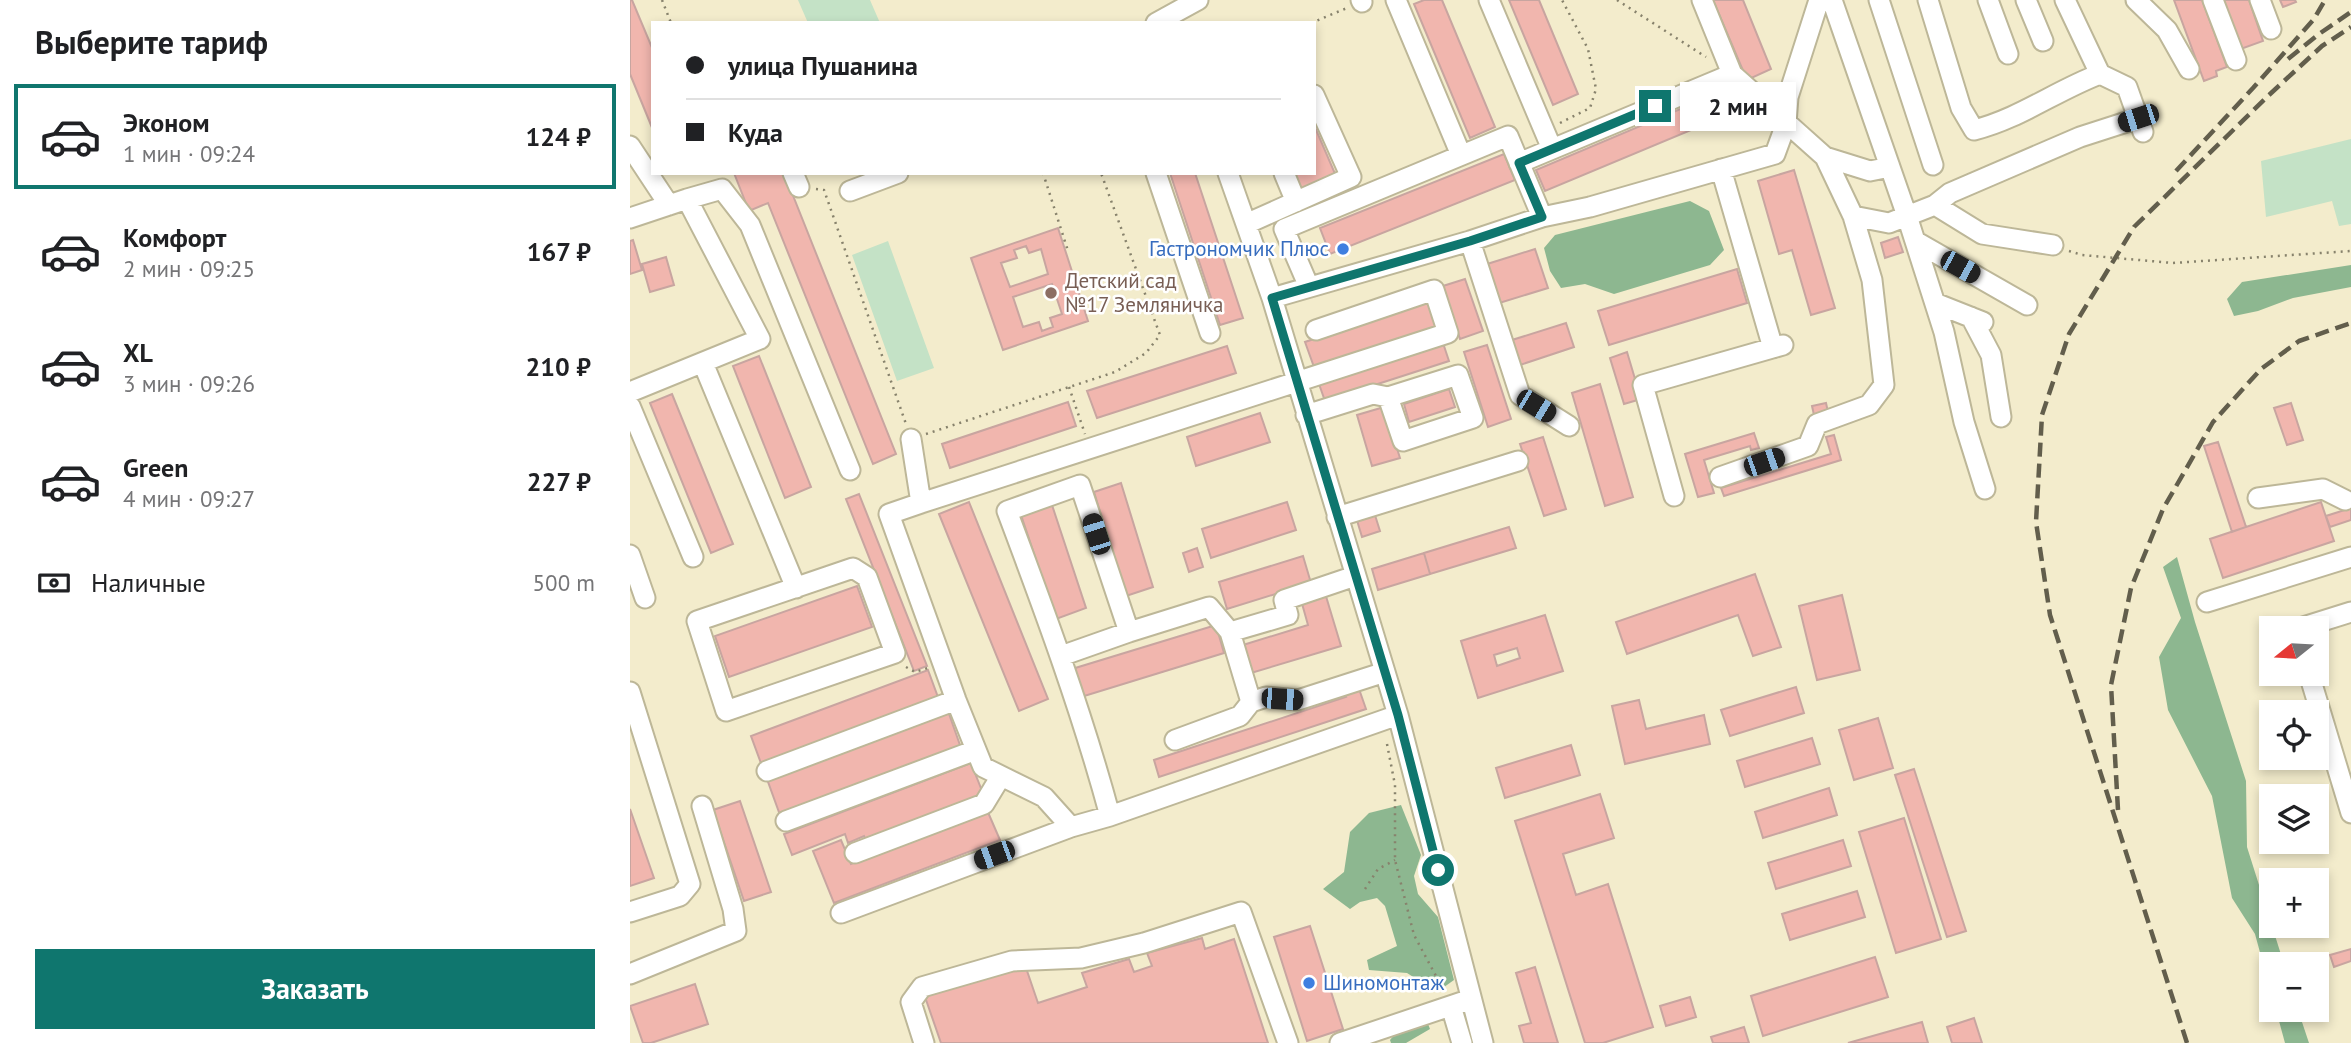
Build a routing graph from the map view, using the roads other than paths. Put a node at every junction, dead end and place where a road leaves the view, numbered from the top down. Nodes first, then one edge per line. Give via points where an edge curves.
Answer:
1 (1198, 0) edge
2 (1396, 0) edge
3 (1489, 0) edge
4 (1702, 0) edge
5 (1819, 0) edge
6 (1832, 0) edge
7 (1878, 0) edge
8 (1928, 0) edge
9 (1988, 0) edge
10 (2026, 0) edge
11 (2065, 0) edge
12 (2136, 0) edge
13 (2213, 0) edge
14 (2260, 0) edge
15 (1168, 14) edge
16 (2271, 29) dead end
17 (2043, 41) dead end
18 (2008, 54) dead end
19 (2236, 60) dead end
20 (2189, 69) dead end
21 (1732, 74) junction
22 (2100, 74) junction
23 (1316, 98) edge
24 (1786, 124) junction
25 (630, 146) edge
26 (1552, 149) junction
27 (1461, 155) junction
28 (1825, 157) junction
29 (1519, 163) junction
30 (1933, 165) dead end
31 (1890, 167) junction
32 (1721, 169) junction
33 (651, 170) edge
34 (655, 175) edge
35 (893, 175) edge
36 (1157, 175) edge
37 (1229, 175) edge
38 (1285, 175) edge
39 (722, 181) edge
40 (850, 191) dead end
41 (1296, 201) junction
42 (678, 202) junction
43 (1935, 205) junction
44 (1853, 216) junction
45 (1907, 216) junction
46 (1542, 217) junction
47 (630, 218) edge
48 (1246, 224) junction
49 (1470, 241) junction
50 (1915, 241) junction
51 (2053, 245) road end
52 (1309, 288) junction
53 (1272, 298) junction
54 (1935, 303) junction
55 (2027, 305) dead end
56 (1316, 330) dead end
57 (1210, 333) dead end
58 (703, 363) junction
59 (1297, 383) junction
60 (630, 392) edge
61 (1388, 397) dead end
62 (630, 406) edge
63 (1307, 415) junction
64 (2001, 417) dead end
65 (1569, 426) dead end
66 (911, 439) road end
67 (1518, 461) dead end
68 (850, 470) dead end
69 (1720, 477) dead end
70 (1985, 489) dead end
71 (1674, 496) dead end
72 (2258, 498) dead end
73 (921, 503) junction
74 (2349, 504) edge
75 (1337, 517) junction
76 (630, 555) edge
77 (2351, 557) edge
78 (693, 558) dead end
79 (1355, 576) junction
80 (796, 588) junction
81 (645, 598) dead end
82 (2207, 602) dead end
83 (2351, 612) edge
84 (2329, 619) edge
85 (1129, 632) junction
86 (1230, 632) junction
87 (1061, 656) junction
88 (1385, 672) junction
89 (2313, 686) edge
90 (630, 692) edge
91 (956, 700) junction
92 (1251, 702) junction
93 (1390, 718) junction
94 (1175, 740) dead end
95 (976, 750) junction
96 (767, 771) dead end
97 (1001, 776) junction
98 (702, 806) dead end
99 (2351, 813) edge
100 (1110, 816) junction
101 (786, 821) dead end
102 (1071, 827) junction
103 (855, 853) dead end
104 (630, 912) edge
105 (841, 912) dead end
106 (630, 974) edge
107 (1471, 999) junction
108 (1451, 1006) junction
109 (924, 1043) edge
110 (1288, 1043) edge
111 (1340, 1043) edge
112 (1462, 1043) edge
113 (1483, 1043) edge

1 - 15 street
2 - 27 street
3 - 26 street
4 - 21 street
5 - 24 street via 1788,97
6 - 31 street
7 - 30 street
8 - 22 street via 1961,108 1974,130 1996,125
9 - 18 street
10 - 17 street
11 - 22 street
12 - 20 street via 2167,30
13 - 19 street
14 - 16 street
21 - 24 street
21 - 26 street
22 - 43 street via 2127,87 2141,125 2080,137 1950,193
23 - 41 street via 1352,177
24 - 28 street
24 - 32 street via 1775,153
25 - 33 street
26 - 29 street
27 - 29 street via 1508,136
27 - 52 street via 1284,229
28 - 31 street via 1870,171
28 - 44 street
29 - 46 street
31 - 45 street
32 - 46 street
32 - 71 street via 1778,346 1643,385
34 - 42 street
35 - 40 street
36 - 57 street
37 - 48 street
38 - 41 street
39 - 42 street
39 - 68 street via 750,225
41 - 48 street
42 - 47 street
42 - 58 street via 760,339
43 - 45 street
43 - 51 street via 1982,234
44 - 45 street via 1889,223
44 - 69 street via 1872,280 1884,385 1869,405 1817,424 1808,446
45 - 50 street
46 - 49 street
48 - 53 street
49 - 52 street
49 - 65 street via 1520,396
50 - 54 street
50 - 55 street
52 - 53 street
53 - 59 street
54 - 64 street via 1979,320 1991,355
54 - 70 street
56 - 59 street via 1434,290 1448,333
58 - 60 street
58 - 80 street
59 - 63 street
59 - 73 street
61 - 63 street via 1373,394
62 - 78 street
63 - 75 street
66 - 73 street
67 - 75 street
72 - 74 street via 2323,489
73 - 91 street via 889,514
75 - 79 street
76 - 81 street
77 - 82 street
79 - 86 street via 1284,600 1288,615
79 - 88 street
80 - 80 street via 697,621 726,710 895,653 867,577 853,568
83 - 84 street
85 - 86 street via 1209,607
85 - 87 street
85 - 87 street via 1080,485 1007,511
86 - 92 street
87 - 100 street
88 - 92 street via 1298,700 1266,697
88 - 93 street
89 - 99 street
90 - 104 street via 690,884 680,896
91 - 95 street
91 - 96 street
92 - 94 street via 1240,716
93 - 100 street
93 - 107 street
95 - 97 street via 983,767
95 - 101 street
97 - 102 street via 1044,797
97 - 103 street via 985,804
98 - 106 street via 736,932
100 - 102 street
102 - 105 street
107 - 108 street
107 - 113 street
108 - 111 street
108 - 112 street
109 - 110 street via 911,1002 922,987 1012,961 1081,958 1241,912

